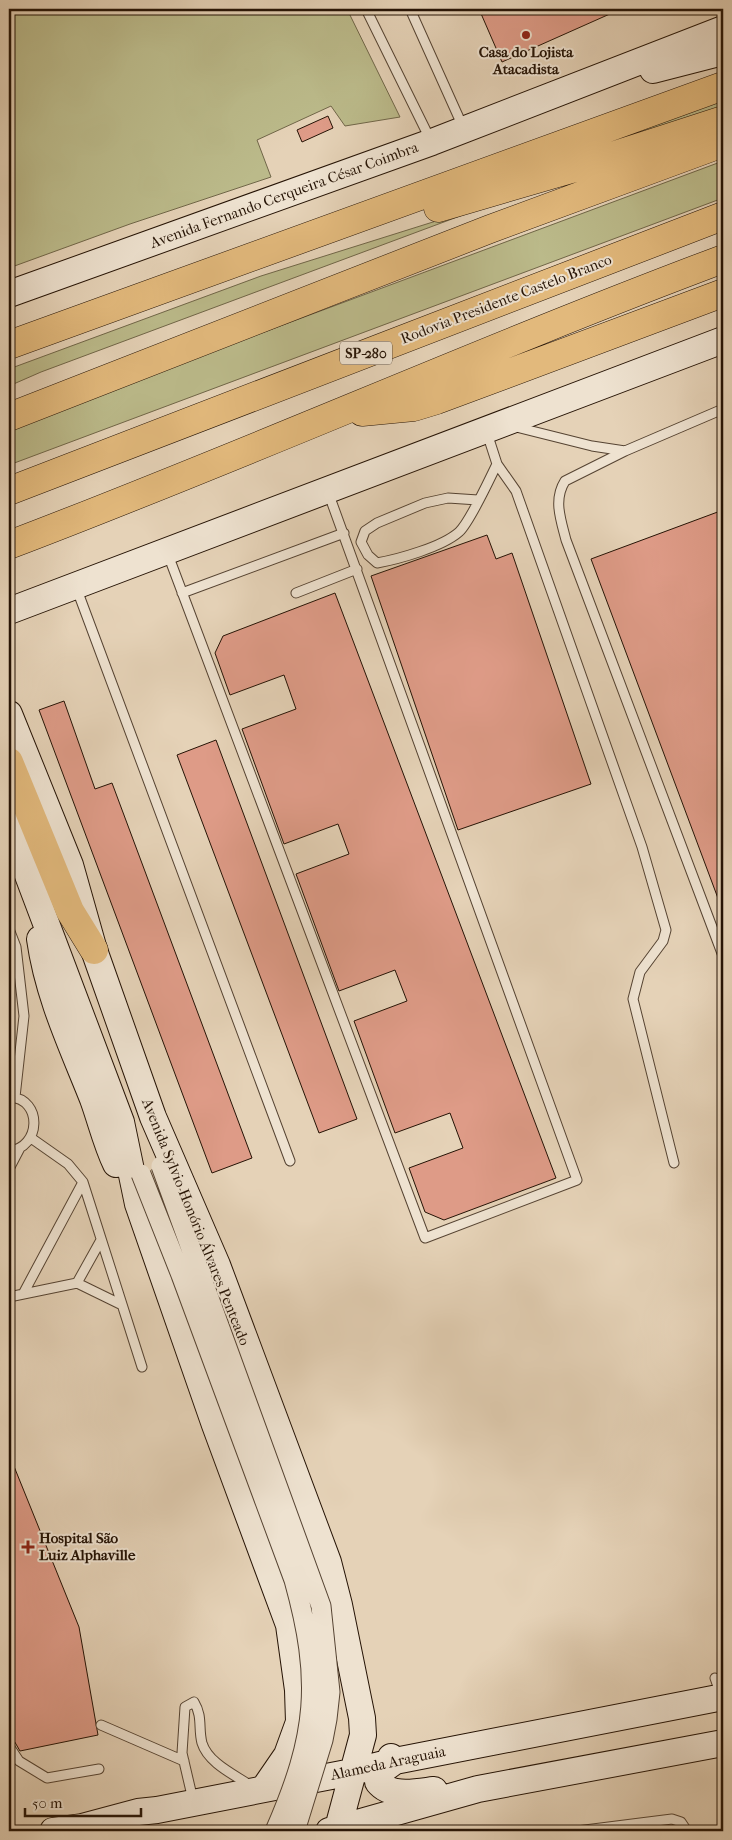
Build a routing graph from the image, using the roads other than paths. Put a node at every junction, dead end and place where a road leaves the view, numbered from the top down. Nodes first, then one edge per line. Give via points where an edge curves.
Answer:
1 (366, 9) edge
2 (410, 9) edge
3 (723, 29) edge
4 (723, 52) edge
5 (723, 86) edge
6 (557, 92) junction
7 (723, 120) edge
8 (464, 130) junction
9 (432, 142) junction
10 (723, 143) edge
11 (723, 216) edge
12 (723, 259) edge
13 (723, 293) edge
14 (9, 294) edge
15 (723, 340) edge
16 (9, 345) edge
17 (9, 359) edge
18 (723, 409) edge
19 (338, 414) junction
20 (9, 417) edge
21 (494, 427) junction
22 (625, 451) junction
23 (496, 464) junction
24 (9, 490) edge
25 (327, 490) junction
26 (478, 500) junction
27 (344, 533) junction
28 (9, 545) edge
29 (167, 552) junction
30 (357, 569) junction
31 (75, 585) junction
32 (182, 593) junction
33 (296, 593) dead end
34 (9, 611) edge
35 (9, 714) edge
36 (9, 762) edge
37 (9, 825) edge
38 (9, 928) edge
39 (94, 950) junction
40 (723, 956) edge
41 (12, 1097) edge
42 (31, 1138) junction
43 (20, 1148) junction
44 (9, 1151) edge
45 (290, 1161) dead end
46 (674, 1163) dead end
47 (161, 1166) dead end
48 (9, 1169) edge
49 (141, 1174) dead end
50 (83, 1182) junction
51 (101, 1240) junction
52 (77, 1282) junction
53 (23, 1294) junction
54 (9, 1298) edge
55 (120, 1304) junction
56 (142, 1366) dead end
57 (336, 1595) junction
58 (284, 1609) junction
59 (720, 1691) edge
60 (100, 1725) dead end
61 (363, 1735) junction
62 (723, 1743) edge
63 (9, 1746) edge
64 (184, 1761) junction
65 (395, 1761) junction
66 (99, 1769) dead end
67 (352, 1772) junction
68 (261, 1788) junction
69 (478, 1789) junction
70 (193, 1803) junction
71 (157, 1810) junction
72 (333, 1830) edge
73 (53, 1831) edge
74 (110, 1831) edge
75 (275, 1831) edge
76 (295, 1831) edge
77 (577, 1831) edge
78 (687, 1831) edge

1 - 9 lane
2 - 8 lane
3 - 6 street
4 - 6 street
5 - 16 highway
6 - 8 street, Avenida Fernando Cerqueira César Coimbra
7 - 17 highway via 462,200
8 - 9 street, Avenida Fernando Cerqueira César Coimbra
9 - 14 street, Avenida Fernando Cerqueira César Coimbra
10 - 20 highway via 490,229
11 - 24 highway, Rodovia Presidente Castelo Branco / SP-280
12 - 19 highway
13 - 19 highway via 414,407
15 - 21 street
18 - 22 lane
19 - 28 highway
21 - 22 lane
21 - 23 lane
21 - 25 street
22 - 40 lane via 565,480 558,499 560,515 566,540
23 - 26 lane
23 - 46 lane via 516,491 642,847 666,930 663,941 640,972 633,999
25 - 27 lane
25 - 29 street
26 - 26 lane via 460,531 445,541 377,563 368,556 361,542 366,531 377,523 425,503 448,498
27 - 30 lane
27 - 32 lane
29 - 31 street
29 - 32 lane
30 - 32 lane via 576,1180 425,1238
30 - 33 lane
31 - 34 street
31 - 45 lane
35 - 39 street, Avenida Sylvio Honório Álvares Penteado via 70,866
36 - 39 highway via 70,912
37 - 58 street via 121,1122 138,1204 215,1425
38 - 41 lane via 16,947 24,1016
39 - 57 street, Avenida Sylvio Honório Álvares Penteado via 153,1117 217,1265 328,1562
41 - 42 lane via 29,1107 34,1115
42 - 43 lane
42 - 50 lane via 68,1164
43 - 44 lane
43 - 48 lane
47 - 76 street, bridge via 321,1606 330,1692 327,1719
49 - 75 street, bridge via 291,1571 305,1621 313,1686 311,1721 289,1799
50 - 51 lane
50 - 53 lane
51 - 52 lane
51 - 55 lane
52 - 53 lane
52 - 55 lane
53 - 54 lane
55 - 56 lane
57 - 58 street
57 - 61 street, Avenida Sylvio Honório Álvares Penteado
58 - 68 street via 294,1648 299,1722 287,1755
59 - 65 street, Alameda Araguaia
60 - 64 lane
61 - 65 street
61 - 67 street
62 - 69 street
63 - 66 lane via 19,1761 47,1778
64 - 68 lane via 181,1745 185,1707 194,1702 200,1713 202,1741 207,1753
64 - 70 lane
65 - 67 street, Alameda Araguaia
65 - 69 street via 378,1778 385,1788 404,1793
67 - 68 street, Alameda Araguaia
67 - 72 street
68 - 70 street, Alameda Araguaia
69 - 72 street
70 - 71 street, Alameda Araguaia
71 - 73 street, Alameda Araguaia
71 - 74 street
77 - 78 lane via 672,1819 681,1822

